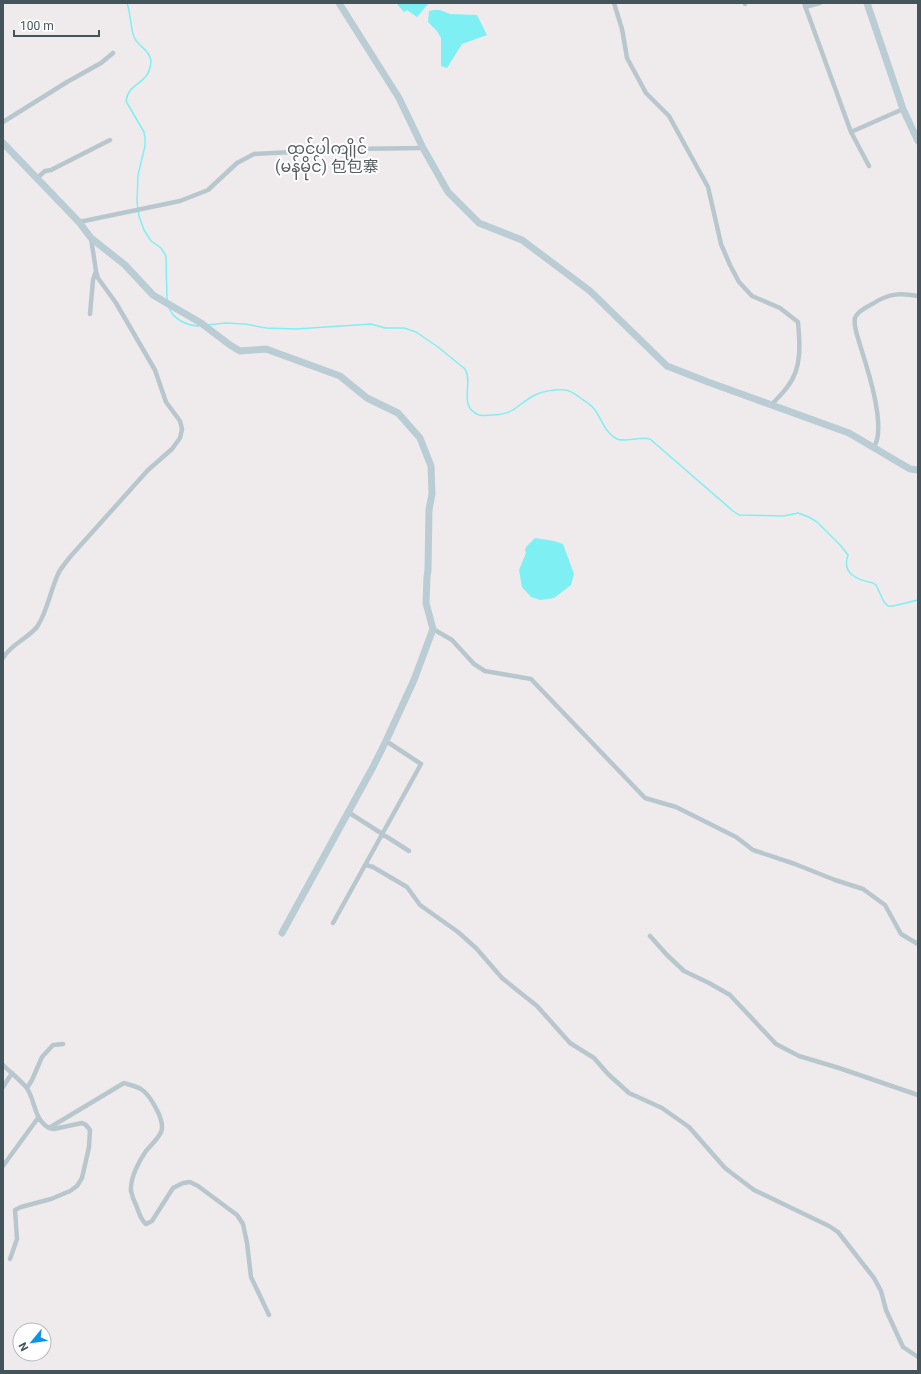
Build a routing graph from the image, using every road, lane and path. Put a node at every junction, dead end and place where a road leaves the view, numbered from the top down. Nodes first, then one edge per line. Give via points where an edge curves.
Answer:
1 (339, 3) edge
2 (614, 3) edge
3 (820, 3) edge
4 (867, 3) edge
5 (804, 5) edge
6 (113, 53) dead end
7 (903, 109) junction
8 (3, 122) edge
9 (851, 132) junction
10 (110, 140) dead end
11 (918, 141) edge
12 (3, 143) edge
13 (423, 148) junction
14 (869, 166) dead end
15 (37, 178) junction
16 (79, 222) junction
17 (91, 238) junction
18 (96, 271) junction
19 (918, 296) edge
20 (90, 314) dead end
21 (771, 405) junction
22 (874, 447) junction
23 (918, 470) edge
24 (433, 629) junction
25 (3, 658) edge
26 (386, 741) junction
27 (348, 812) junction
28 (382, 834) junction
29 (409, 851) dead end
30 (366, 865) junction
31 (333, 922) dead end
32 (282, 932) dead end
33 (650, 936) dead end
34 (918, 944) edge
35 (63, 1044) dead end
36 (3, 1065) edge
37 (12, 1073) junction
38 (3, 1087) edge
39 (27, 1088) junction
40 (918, 1095) edge
41 (38, 1118) junction
42 (49, 1128) junction
43 (3, 1166) edge
44 (10, 1259) dead end
45 (269, 1316) dead end
46 (918, 1356) edge

1 - 13 street via 399,98
2 - 21 street via 627,58 646,93 669,116 708,187 721,244 739,282 752,296 780,308 798,322 800,350 796,372 789,385
3 - 5 street
4 - 7 street
5 - 9 street
6 - 8 street via 101,63
7 - 9 street
7 - 11 street
9 - 14 street
10 - 15 street via 45,171
12 - 15 street
13 - 16 street via 349,148 254,154 237,163 208,190 180,201
13 - 21 street via 448,192 479,223 522,240 590,291 667,366
15 - 16 street
16 - 17 street
17 - 18 street
17 - 24 street via 125,265 153,295 203,324 240,351 266,349 340,376 367,398 398,413 420,438 431,466 432,494 429,510 426,603
18 - 20 street
18 - 25 street via 155,370 166,402 180,421 180,438 70,557 59,572 37,626 6,652
19 - 22 street via 892,294 857,314 855,319 879,428
21 - 22 street via 849,433
22 - 23 street via 910,469
24 - 26 street via 414,680
24 - 34 street via 452,640 474,664 486,671 530,679 645,798 676,807 736,837 753,850 863,889 885,905 902,934
26 - 27 street
26 - 28 street via 421,764
27 - 28 street
27 - 32 street
28 - 29 street
28 - 30 street
30 - 31 street
30 - 46 street via 406,887 420,905 458,932 502,978 537,1006 570,1043 594,1058 629,1093 662,1108 689,1127 724,1168 754,1190 838,1232 874,1278 903,1347
33 - 40 street via 684,971 730,995 776,1044 799,1056
35 - 39 street via 53,1045 42,1057
36 - 37 street
37 - 38 street
37 - 39 street
39 - 41 street
41 - 42 street
41 - 43 street
42 - 44 street via 82,1123 90,1130 82,1178 70,1191 15,1210 17,1239
42 - 45 street via 124,1083 141,1089 153,1103 162,1126 158,1137 138,1164 131,1183 131,1192 142,1220 146,1224 152,1221 173,1188 183,1183 190,1182 198,1186 224,1205 237,1215 243,1224 251,1277

